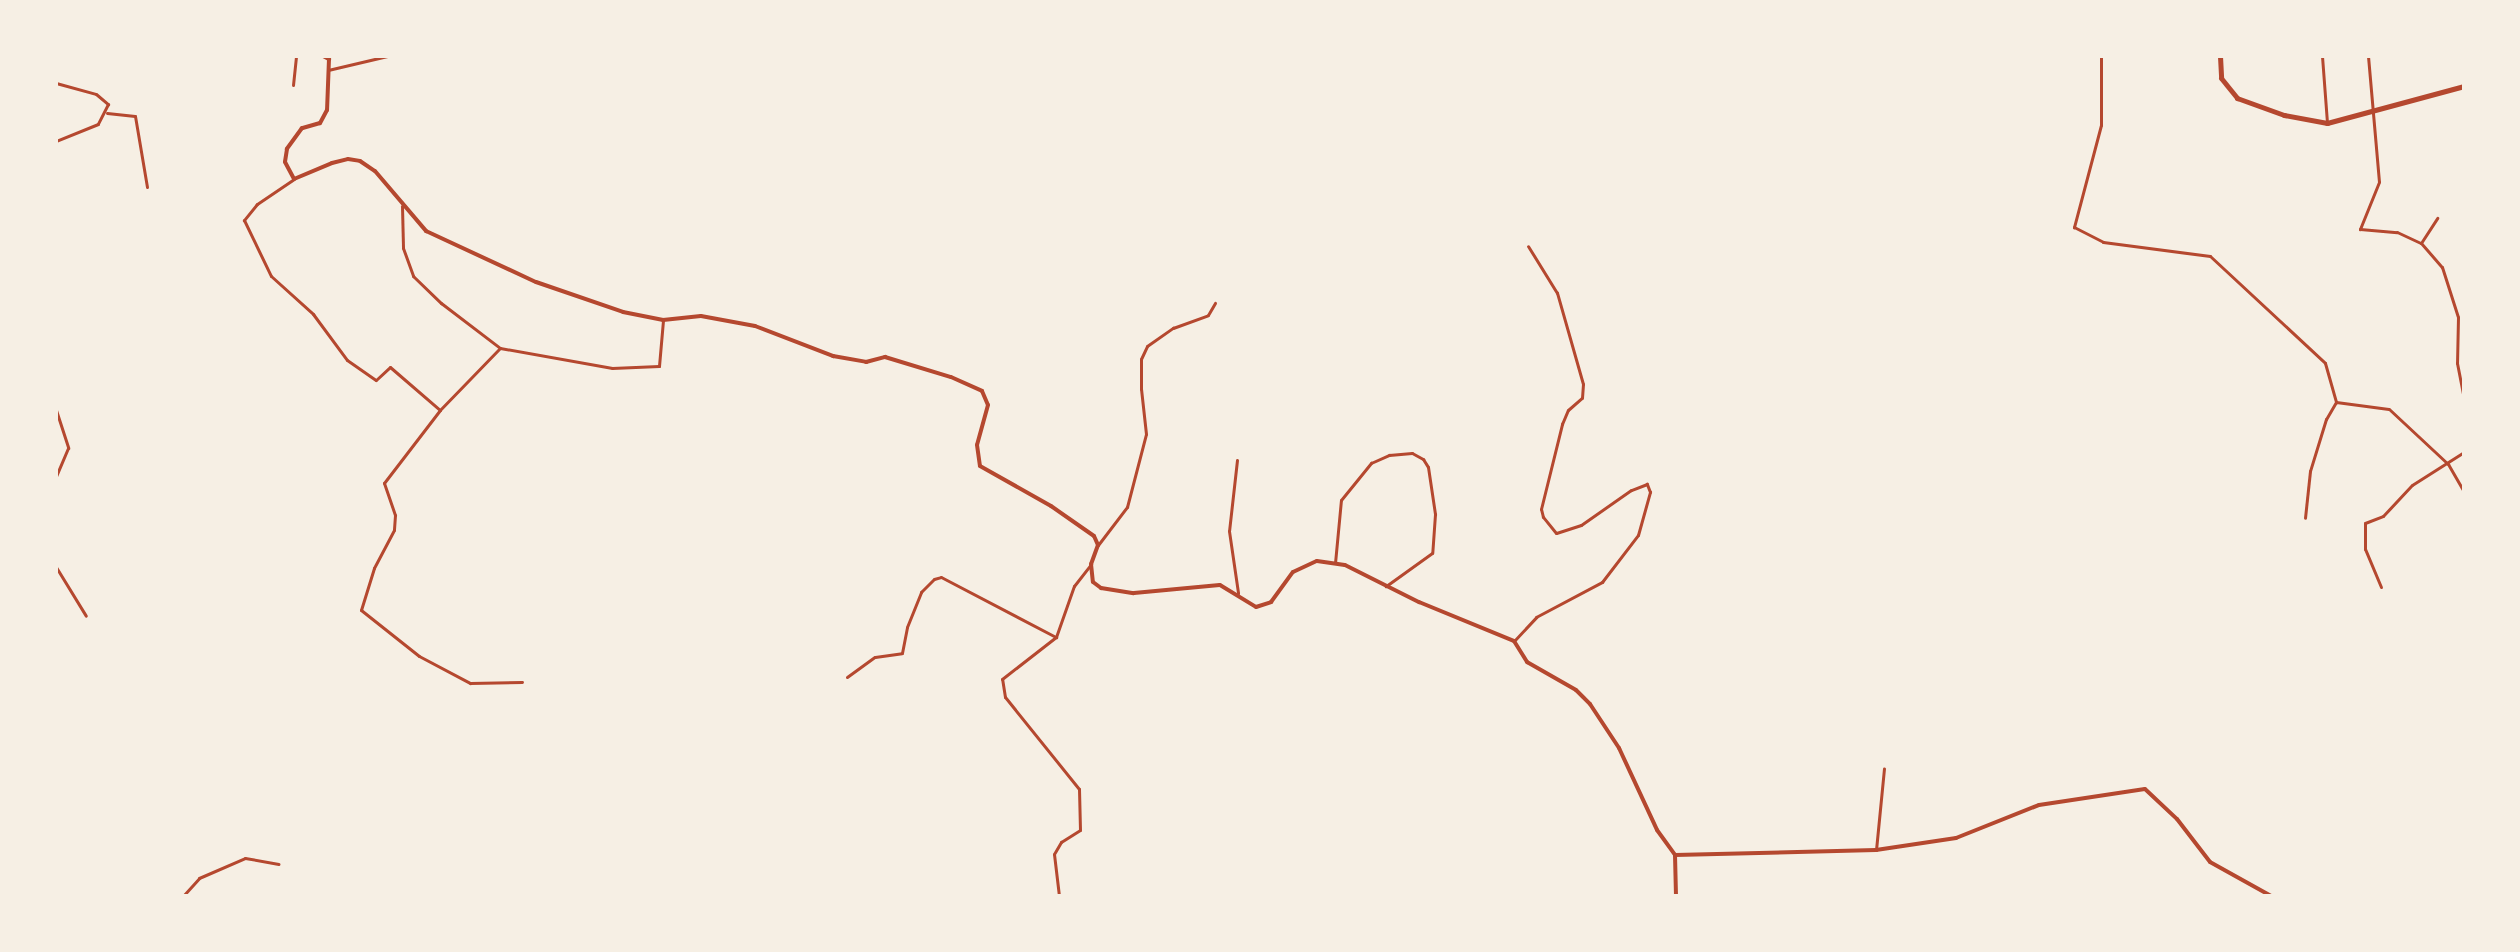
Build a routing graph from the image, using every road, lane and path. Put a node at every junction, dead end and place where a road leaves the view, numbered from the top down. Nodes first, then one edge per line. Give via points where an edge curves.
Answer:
1 (296, 56) edge
2 (323, 56) edge
3 (387, 56) edge
4 (2101, 56) edge
5 (2220, 56) edge
6 (2322, 56) edge
7 (2368, 56) edge
8 (328, 70) junction
9 (56, 83) edge
10 (293, 85) dead end
11 (2464, 86) edge
12 (2370, 112) junction
13 (106, 113) junction
14 (2327, 123) junction
15 (56, 141) edge
16 (294, 179) junction
17 (147, 187) dead end
18 (402, 206) junction
19 (2437, 218) dead end
20 (2421, 243) junction
21 (1528, 246) dead end
22 (1215, 303) dead end
23 (663, 320) junction
24 (500, 348) junction
25 (2464, 399) edge
26 (2336, 402) junction
27 (56, 410) edge
28 (440, 410) junction
29 (2464, 452) edge
30 (1237, 460) dead end
31 (2448, 464) junction
32 (56, 476) edge
33 (2464, 492) edge
34 (2305, 518) dead end
35 (1098, 545) junction
36 (1091, 564) junction
37 (1335, 564) junction
38 (56, 567) edge
39 (1386, 586) junction
40 (2381, 587) dead end
41 (1238, 593) junction
42 (86, 616) dead end
43 (1056, 637) junction
44 (1514, 641) junction
45 (847, 677) dead end
46 (522, 682) dead end
47 (1884, 768) dead end
48 (1876, 850) junction
49 (1675, 855) junction
50 (278, 864) dead end
51 (183, 896) edge
52 (1059, 896) edge
53 (1676, 896) edge
54 (2271, 896) edge

1 - 10 street
2 - 8 street via 329,59
3 - 8 street
4 - 26 street via 2101,125 2074,227 2103,242 2210,256 2325,363
5 - 14 main road via 2221,78 2237,98
6 - 14 street
7 - 12 street
8 - 16 street via 327,110 320,123 302,128 287,149 285,162
9 - 13 street via 96,94 108,104
11 - 12 main road
12 - 14 main road
12 - 20 street via 2379,182 2360,229 2397,232
13 - 15 street via 98,124
13 - 17 street via 135,116
16 - 18 street via 332,163 360,161 375,171
16 - 28 street via 257,204 244,220 271,276 313,314 347,360 376,380 390,367
18 - 23 street via 426,231 536,282
18 - 24 street via 403,248 413,276
19 - 20 street
20 - 25 street via 2442,267 2458,317 2457,363
21 - 44 street via 1557,293 1583,384 1582,398 1562,424 1543,517 1556,533 1581,525 1631,490 1647,484 1650,492 1638,535 1602,582 1536,617
22 - 35 street via 1208,315 1173,328 1147,346 1141,359 1146,434 1127,507
23 - 24 street via 659,366 612,368
23 - 35 street via 701,316 755,326 833,356 866,362 885,357 982,391 988,405 977,445 980,466 1083,526
24 - 28 street
26 - 31 street via 2389,409
26 - 34 street via 2310,471
27 - 32 street via 68,448
28 - 46 street via 384,483 395,515 394,530 361,610 419,656 470,683
29 - 31 street
30 - 41 street via 1229,541
31 - 33 street
31 - 40 street via 2412,485 2383,516 2365,523 2365,549
35 - 36 street
36 - 41 street via 1093,582 1117,593 1220,585
36 - 43 street via 1074,586
37 - 39 street
37 - 39 street via 1341,500 1371,463 1412,453 1428,467 1435,514 1432,553
37 - 41 street via 1317,561 1293,572 1271,602 1256,607
38 - 42 street
39 - 44 street
43 - 45 street via 941,577 921,592 902,653 875,657
43 - 52 street via 1002,679 1005,697 1079,789 1080,830 1061,842 1054,854
44 - 49 street via 1527,662 1590,704
47 - 48 street
48 - 49 street
48 - 54 street via 1956,838 2039,805 2145,789 2210,862
49 - 53 street
50 - 51 street via 245,858 199,878

